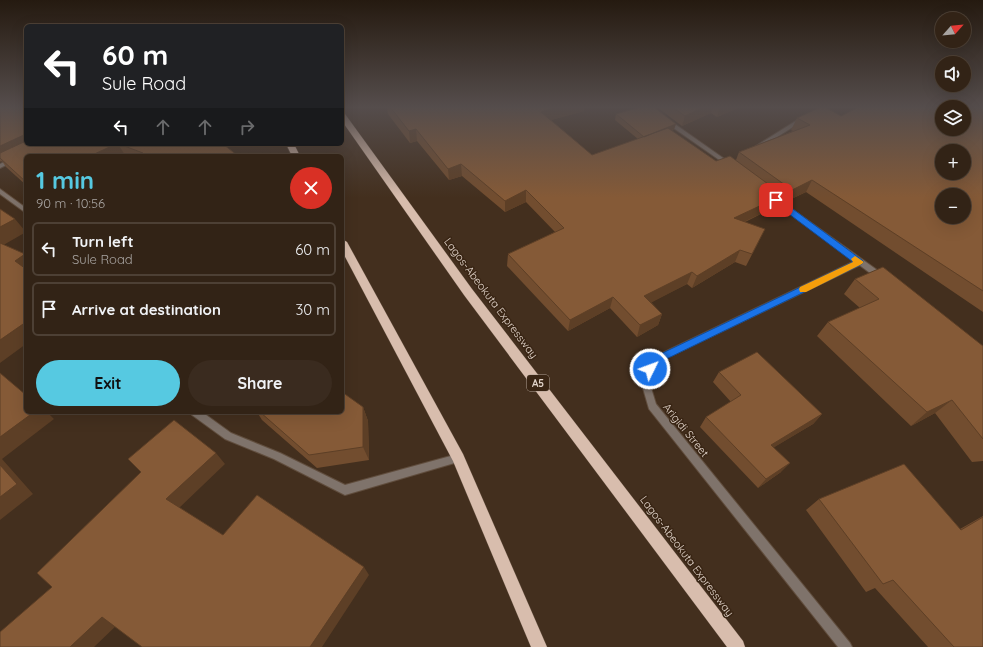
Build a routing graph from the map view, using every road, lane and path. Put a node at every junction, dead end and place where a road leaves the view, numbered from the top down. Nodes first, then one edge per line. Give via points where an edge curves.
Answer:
1 (357, 137) edge
2 (691, 137) edge
3 (773, 137) edge
4 (748, 152) edge
5 (20, 156) edge
6 (735, 160) edge
7 (728, 164) junction
8 (0, 166) edge
9 (734, 169) edge
10 (0, 191) edge
11 (766, 192) edge
12 (24, 209) edge
13 (344, 246) edge
14 (859, 262) junction
15 (885, 280) edge
16 (198, 414) edge
17 (458, 458) junction
18 (539, 647) edge
19 (737, 647) edge
20 (846, 647) edge

1 - 19 highway, Lagos-Abeokuta Expressway / A5 via 468,292
2 - 7 street
3 - 4 street
5 - 8 street
6 - 7 street
7 - 9 street
10 - 12 street
11 - 14 street
13 - 17 highway
14 - 15 street
14 - 20 street, Arigidi Street via 655,360 644,378 652,406
16 - 17 street via 228,436 277,456 345,490
17 - 18 highway

